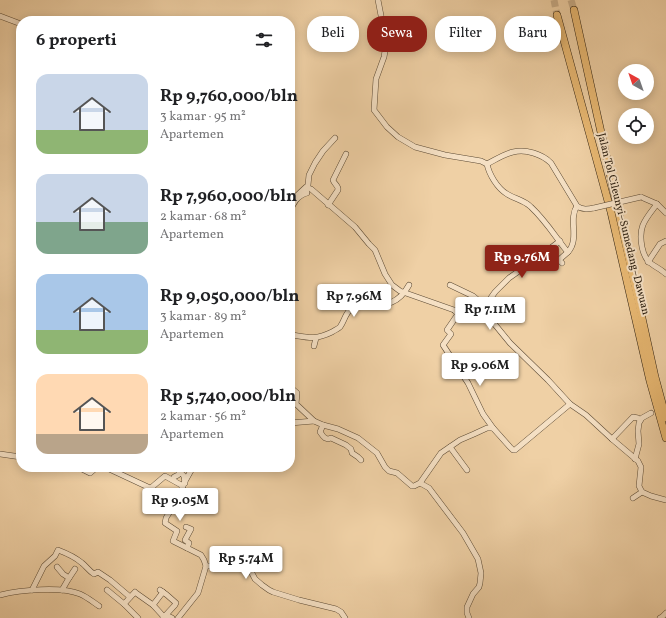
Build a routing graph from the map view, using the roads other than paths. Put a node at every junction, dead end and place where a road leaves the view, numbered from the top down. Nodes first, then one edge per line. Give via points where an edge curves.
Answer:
1 (378, 0) edge
2 (574, 10) tunnel mouth
3 (557, 15) tunnel mouth
4 (0, 16) edge
5 (16, 22) edge
6 (334, 138) dead end
7 (346, 154) dead end
8 (487, 164) junction
9 (306, 187) junction
10 (295, 197) edge
11 (295, 202) edge
12 (328, 204) junction
13 (657, 204) junction
14 (577, 206) junction
15 (666, 213) edge
16 (666, 240) edge
17 (560, 241) junction
18 (568, 252) junction
19 (648, 262) junction
20 (562, 263) dead end
21 (666, 274) edge
22 (450, 285) dead end
23 (409, 286) dead end
24 (405, 293) junction
25 (488, 302) junction
26 (454, 310) junction
27 (479, 311) junction
28 (501, 320) dead end
29 (295, 336) edge
30 (316, 338) junction
31 (314, 346) dead end
32 (295, 391) edge
33 (570, 404) junction
34 (651, 413) dead end
35 (666, 418) edge
36 (640, 420) junction
37 (314, 421) junction
38 (295, 423) edge
39 (323, 425) junction
40 (494, 428) junction
41 (666, 438) edge
42 (612, 439) junction
43 (450, 447) junction
44 (0, 454) edge
45 (16, 456) edge
46 (635, 459) junction
47 (361, 460) dead end
48 (467, 470) dead end
49 (116, 472) edge
50 (190, 472) edge
51 (174, 480) junction
52 (420, 483) junction
53 (184, 484) junction
54 (642, 492) junction
55 (633, 498) dead end
56 (664, 499) edge
57 (186, 527) dead end
58 (186, 548) junction
59 (206, 566) junction
60 (57, 568) dead end
61 (75, 569) dead end
62 (69, 578) junction
63 (32, 590) junction
64 (62, 590) junction
65 (108, 590) dead end
66 (0, 595) edge
67 (130, 597) junction
68 (124, 604) junction
69 (153, 605) junction
70 (99, 606) dead end
71 (666, 613) edge
72 (164, 617) edge
73 (138, 618) edge
74 (172, 618) edge
75 (178, 618) edge
76 (345, 618) edge
77 (469, 618) edge
78 (660, 618) edge

1 - 8 street via 386,45 376,78 374,110 398,137 415,147
2 - 35 highway, Jalan Tol Cileunyi–Sumedang–Dawuan
3 - 41 highway, Jalan Tol Cileunyi–Sumedang–Dawuan via 611,212 650,381
4 - 5 street
6 - 9 street via 315,163
7 - 12 street via 333,180 338,190
8 - 14 street via 517,151 546,158
8 - 17 street via 498,186 530,206
9 - 10 street
9 - 11 street via 307,193
9 - 12 street
12 - 24 street via 355,227 375,250 392,285
13 - 14 street, bridge via 641,197 594,208 585,209
13 - 15 street
13 - 19 street via 641,228 640,238
14 - 18 street via 573,216 573,242
16 - 19 street via 660,244
17 - 18 street
17 - 25 street via 509,278
18 - 20 street via 559,260
19 - 21 street
22 - 25 street via 479,301
23 - 24 street
24 - 26 street
24 - 30 street via 391,303 352,308 338,329
25 - 27 street
25 - 28 street
26 - 27 street via 471,313
26 - 40 street via 458,315 447,330 451,334 443,345 468,383 483,414
27 - 33 street via 492,320 510,343
29 - 30 street
30 - 31 street
32 - 37 street via 296,404
33 - 40 street via 515,450 510,448
33 - 42 street
34 - 36 street
36 - 42 street via 633,417
36 - 46 street via 639,444
37 - 38 street
37 - 39 street
39 - 47 street via 320,432 323,436 346,445
39 - 52 street via 358,438 377,453 385,467 397,473 410,485
40 - 43 street via 481,430
42 - 46 street
43 - 48 street
43 - 52 street via 441,453
44 - 45 street
46 - 54 street via 641,467
49 - 51 street via 150,488 165,476
50 - 53 street
51 - 53 street
51 - 53 street via 174,477 181,473 184,476
52 - 77 street via 429,488 444,507 478,559 480,583 467,606
53 - 58 street via 165,523 177,531 173,541
54 - 55 street
54 - 56 street
57 - 58 street via 191,529 185,540 189,542
58 - 59 street via 201,555
59 - 75 street via 198,592
59 - 76 street via 213,566 231,551 235,552 244,558 255,579 269,590 336,609
60 - 62 street
61 - 62 street
62 - 64 street
63 - 64 street
63 - 66 street
63 - 67 street via 44,566 58,550 82,563 90,572 98,572
64 - 70 street via 80,594
65 - 68 street
67 - 68 street
67 - 69 street via 135,592
68 - 73 street
69 - 72 street
69 - 72 street via 161,591 176,603
71 - 78 street
72 - 74 street

